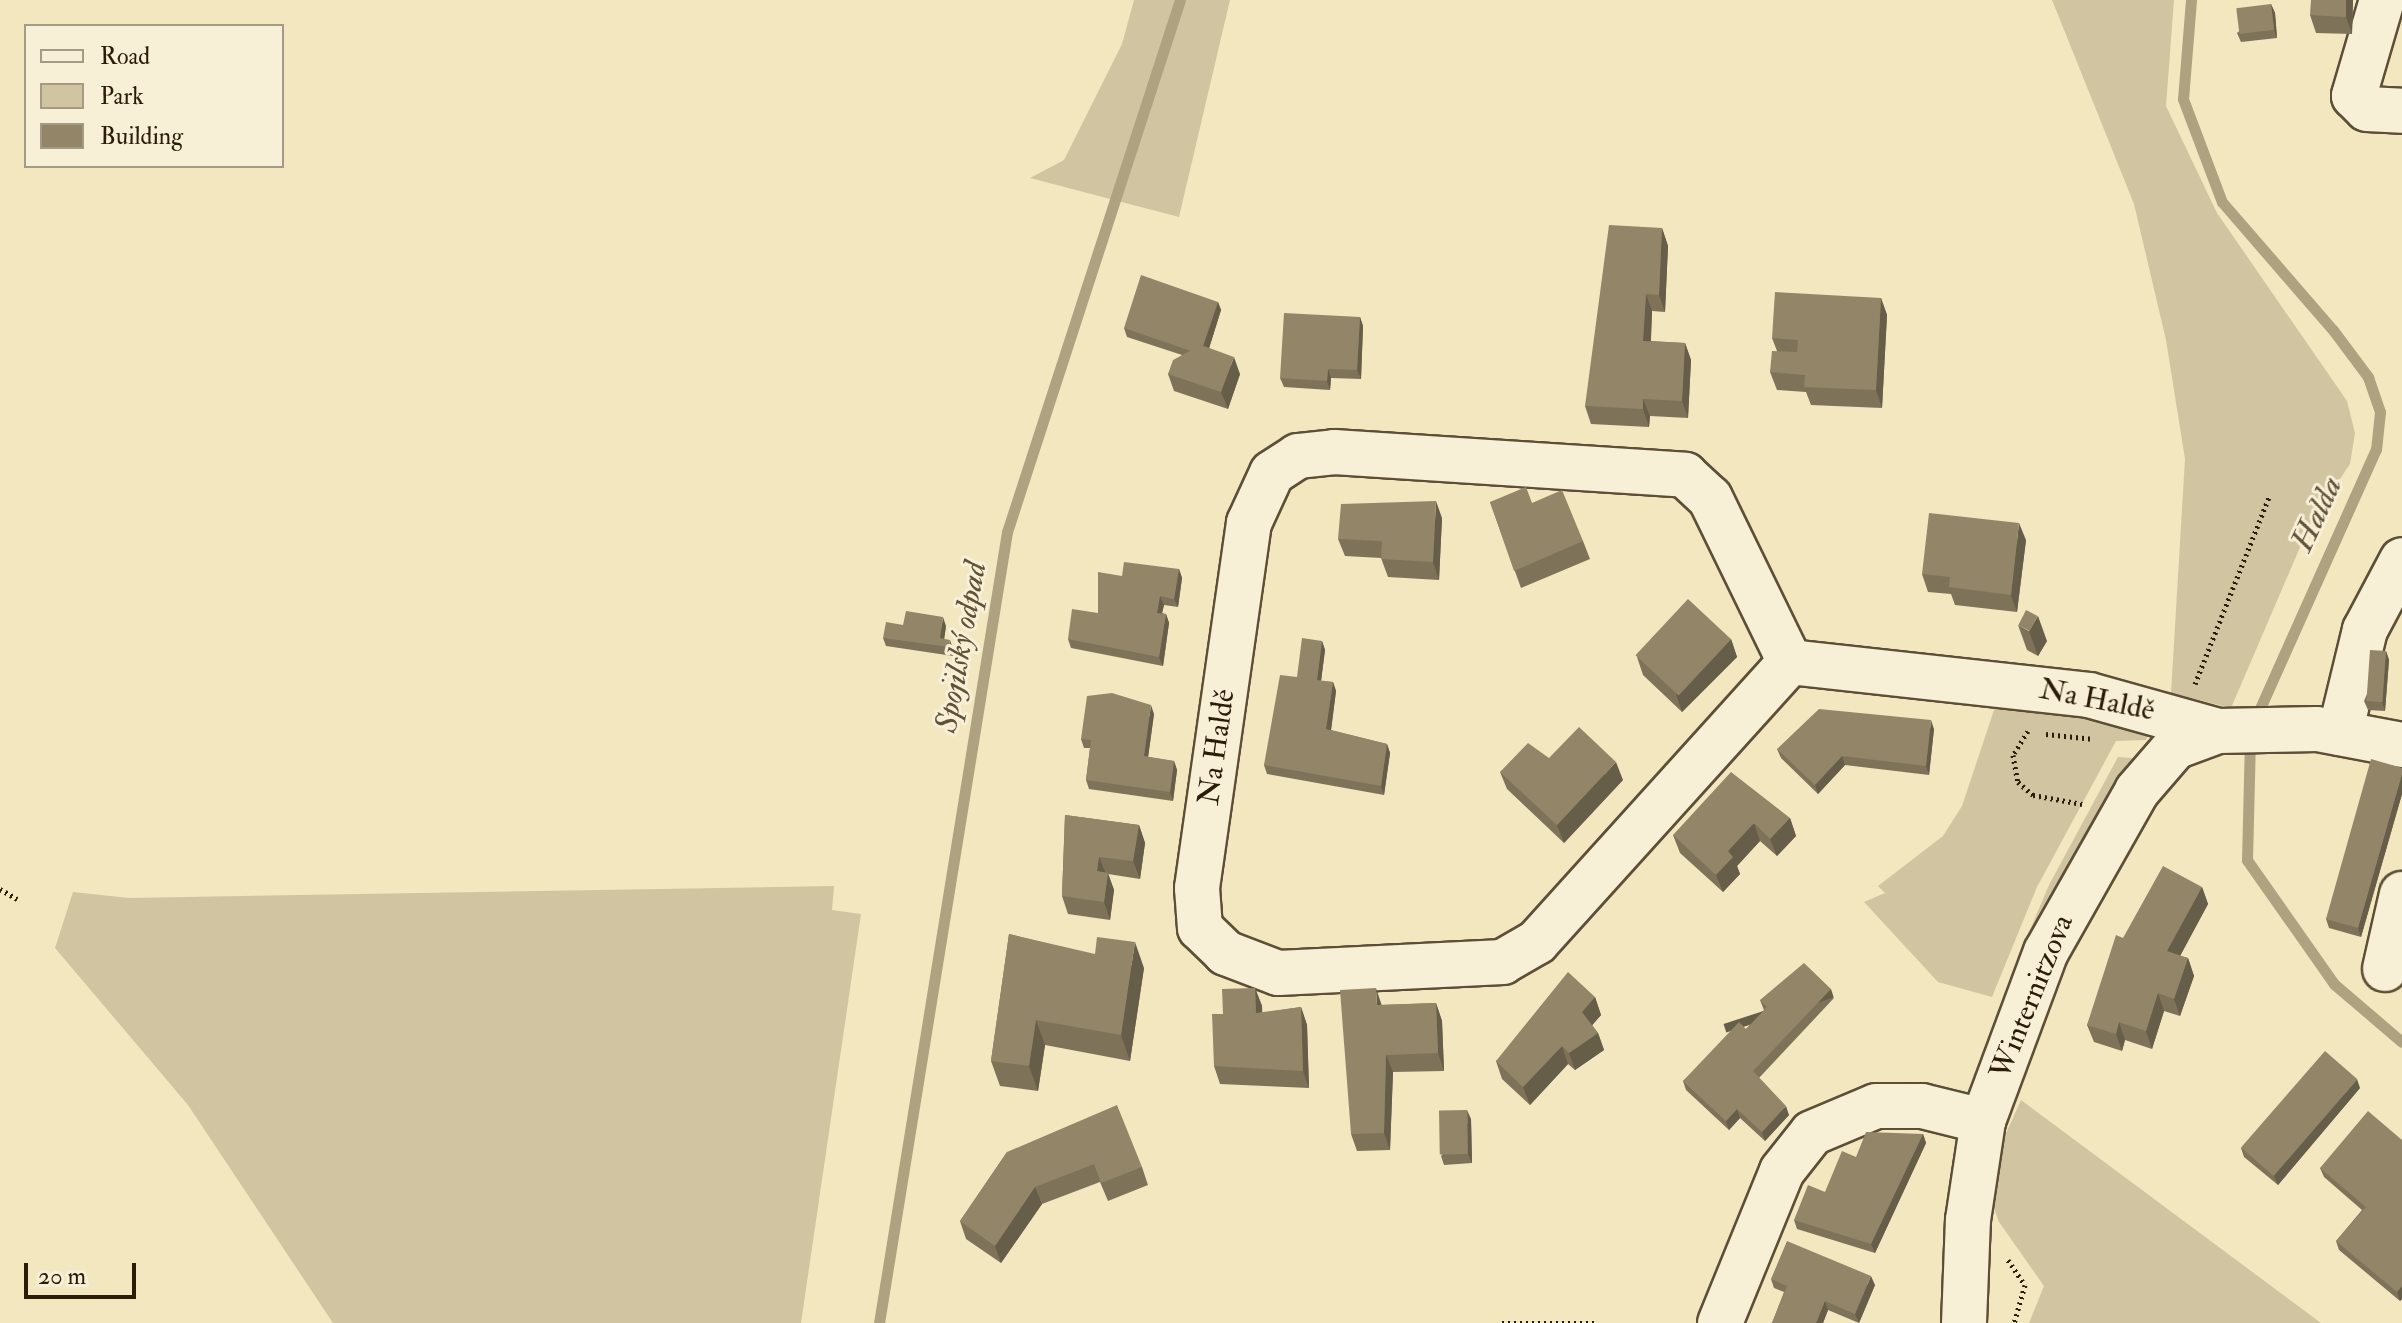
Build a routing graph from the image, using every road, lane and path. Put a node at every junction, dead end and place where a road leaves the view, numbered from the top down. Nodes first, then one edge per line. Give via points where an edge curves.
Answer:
1 (2382, 0) edge
2 (2402, 111) edge
3 (2270, 495) dead end
4 (2402, 560) edge
5 (1790, 662) junction
6 (2200, 725) junction
7 (2340, 733) junction
8 (2103, 736) dead end
9 (2402, 745) edge
10 (2086, 807) dead end
11 (0, 889) edge
12 (2402, 894) edge
13 (17, 899) dead end
14 (2385, 969) dead end
15 (1983, 1121) junction
16 (1502, 1323) edge
17 (1596, 1323) edge
18 (1720, 1323) edge
19 (1964, 1323) edge

1 - 2 street via 2354,96 2367,109
3 - 6 path
4 - 7 street via 2365,630
5 - 5 street, Na Haldě via 1710,498 1685,475 1628,467 1298,456 1272,473 1249,523 1197,888 1200,928 1226,953 1278,973 1489,965 1515,957 1537,942
5 - 6 street, Na Haldě via 2007,683
6 - 7 street, Na Haldě
6 - 15 street, Winternitzova via 2175,747 2113,825 2046,952
7 - 9 street, Na Haldě
8 - 10 path via 2080,743 2024,732 2013,755 2024,790
11 - 13 path
12 - 14 street
15 - 18 street via 1922,1106 1876,1106 1812,1133 1782,1171
15 - 19 street, Winternitzova via 1968,1220
16 - 17 path

